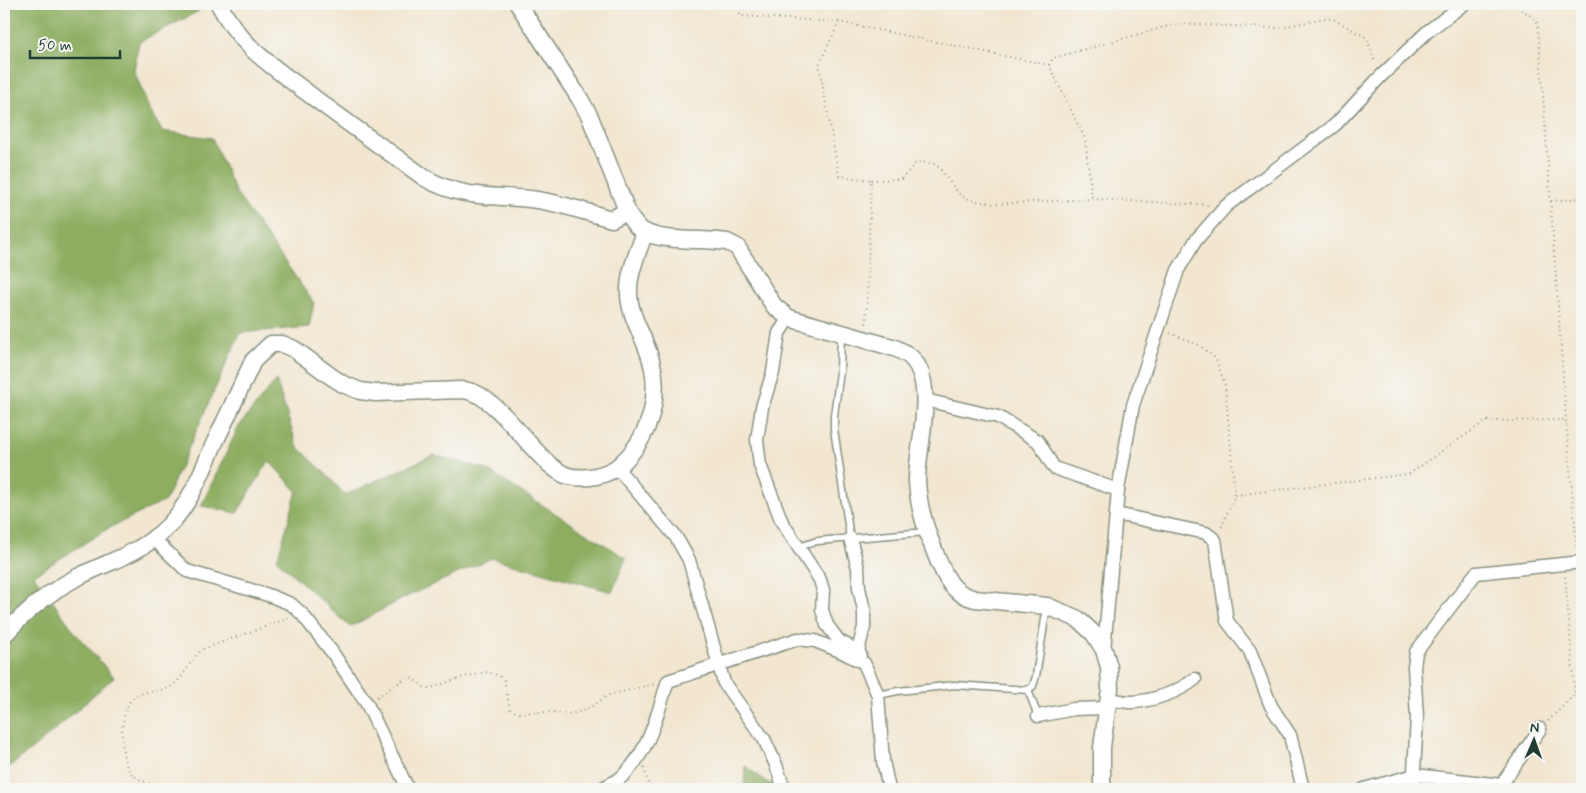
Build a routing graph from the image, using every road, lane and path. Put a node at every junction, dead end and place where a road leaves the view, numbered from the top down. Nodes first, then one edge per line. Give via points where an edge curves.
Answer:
1 (219, 4) edge
2 (518, 4) edge
3 (740, 4) edge
4 (1464, 4) edge
5 (1513, 4) edge
6 (840, 22) junction
7 (1048, 65) junction
8 (1380, 77) junction
9 (871, 180) junction
10 (1582, 198) edge
11 (1092, 199) junction
12 (1551, 201) junction
13 (1226, 206) junction
14 (627, 211) junction
15 (645, 232) junction
16 (789, 318) junction
17 (1159, 328) junction
18 (841, 332) junction
19 (866, 339) junction
20 (925, 400) junction
21 (1566, 420) junction
22 (617, 468) junction
23 (1118, 490) junction
24 (1235, 495) junction
25 (1116, 514) junction
26 (926, 532) junction
27 (850, 538) junction
28 (154, 539) junction
29 (1215, 540) junction
30 (798, 547) junction
31 (1580, 563) edge
32 (1564, 565) junction
33 (1047, 606) junction
34 (302, 614) junction
35 (4, 635) edge
36 (1104, 650) junction
37 (858, 651) junction
38 (864, 663) junction
39 (718, 664) junction
40 (1195, 680) dead end
41 (668, 681) junction
42 (1028, 690) junction
43 (878, 695) junction
44 (1108, 703) junction
45 (367, 704) junction
46 (1038, 716) joint
47 (1540, 730) joint
48 (640, 757) junction
49 (1415, 775) junction
50 (1501, 787) edge
51 (184, 789) edge
52 (408, 789) edge
53 (601, 789) edge
54 (650, 789) edge
55 (784, 789) edge
56 (889, 789) edge
57 (1102, 789) edge
58 (1303, 789) edge
59 (1364, 789) edge
60 (1413, 789) edge

1 - 14 street via 234,30 258,56 440,187 479,196 531,199 612,219
2 - 14 street via 590,117
3 - 6 path via 740,16
4 - 8 street via 1428,31
5 - 12 path via 1538,24
6 - 7 path
6 - 9 path via 819,65 839,176
7 - 8 path via 1053,58 1172,25 1279,28 1325,18 1333,19 1367,38
7 - 11 path via 1085,139
8 - 13 street via 1335,125
9 - 11 path via 901,179 917,162 936,164 960,195 971,200 994,204
9 - 19 path
10 - 12 path
11 - 13 path
12 - 21 path
13 - 17 street via 1196,240 1178,270
14 - 15 street via 632,222
15 - 16 street via 659,237 727,242 737,247 774,306
15 - 22 street via 628,290 633,316 652,364 654,398 646,431
16 - 18 street
16 - 30 street via 779,333 757,440 760,465 782,522
17 - 23 street via 1133,406
17 - 24 path via 1199,345 1216,359 1225,385
18 - 19 street
18 - 27 lane via 834,429
19 - 20 street via 909,356 924,384
20 - 23 street via 998,417 1038,440 1054,468
20 - 26 street via 917,478
21 - 24 path via 1486,421 1409,474
21 - 31 path
22 - 28 street via 598,476 566,475 552,467 499,412 472,392 360,391 332,377 294,349 271,344 253,361 188,502
22 - 39 street via 676,537 689,560
23 - 25 street
24 - 29 path
25 - 29 street via 1206,533
25 - 36 street
26 - 27 lane
26 - 33 street via 945,576 964,596
27 - 30 lane via 818,541
27 - 37 street via 864,610
28 - 34 street via 187,571 268,595 291,604
28 - 35 street via 51,593 21,616
29 - 58 street via 1228,621 1250,651 1271,706 1290,735
30 - 37 street via 820,580 822,610 827,625 839,640
31 - 32 street
32 - 47 path via 1575,694
32 - 49 street via 1476,573 1416,652
33 - 36 street via 1078,619 1094,634
33 - 42 lane via 1036,676
34 - 45 street
34 - 51 path via 208,647 199,652 172,686 131,700 124,712 122,731 125,762 131,774 146,783
36 - 44 street via 1109,667
37 - 38 street
38 - 39 street via 840,651 798,639
38 - 43 street
39 - 41 street
39 - 55 street via 724,683 764,739
40 - 44 street via 1162,696
41 - 45 path via 608,695 586,710 572,714 517,713 510,709 504,680 487,672 431,688 406,678
41 - 48 street
42 - 43 lane via 955,685
42 - 46 lane
43 - 56 street via 883,761
44 - 46 street
44 - 57 street via 1102,747
45 - 52 street
47 - 50 street
48 - 53 street via 618,780
48 - 54 path
49 - 50 street
49 - 59 street
49 - 60 street

